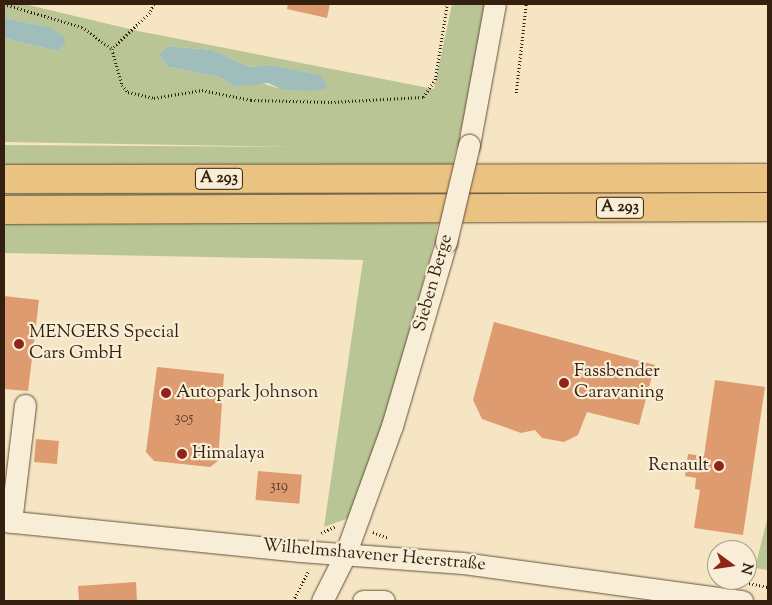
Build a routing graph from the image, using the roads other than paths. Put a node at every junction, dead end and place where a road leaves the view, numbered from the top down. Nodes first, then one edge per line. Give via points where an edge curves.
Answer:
1 (494, 4) edge
2 (768, 178) edge
3 (4, 179) edge
4 (768, 207) edge
5 (4, 210) edge
6 (25, 405) dead end
7 (7, 522) edge
8 (345, 555) junction
9 (322, 601) edge
10 (363, 601) edge
11 (384, 601) edge
12 (742, 601) edge

1 - 8 street, Sieben Berge, bridge via 469,145 446,242 402,396
2 - 3 highway, A 293
4 - 5 highway, A 293
6 - 7 street
7 - 8 street, Wilhelmshavener Heerstraße
8 - 9 street, Sieben Berge
8 - 12 street, Wilhelmshavener Heerstraße via 463,563
10 - 11 street

